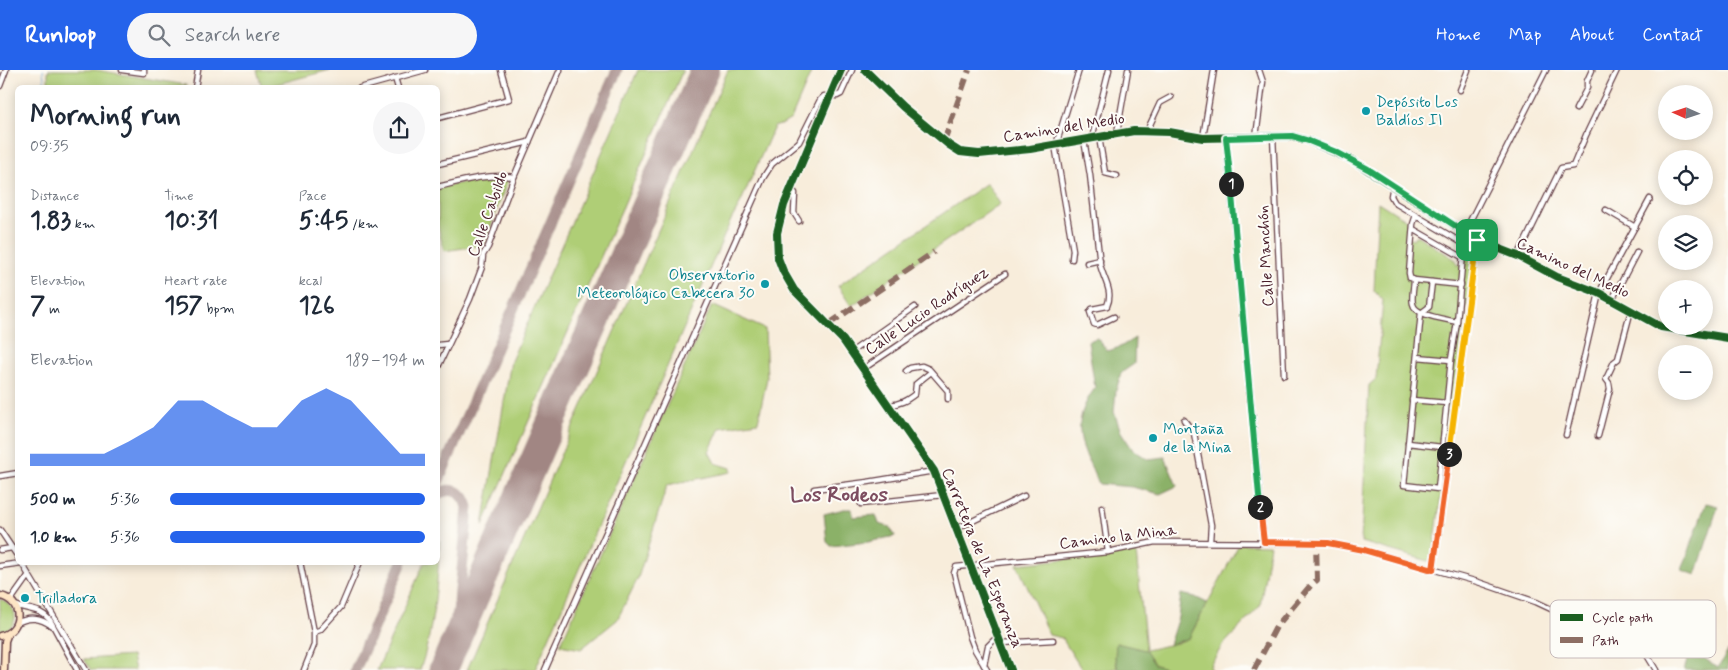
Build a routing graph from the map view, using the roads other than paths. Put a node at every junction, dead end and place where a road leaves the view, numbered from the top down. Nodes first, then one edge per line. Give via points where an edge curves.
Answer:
1 (6, 70) edge
2 (122, 70) edge
3 (198, 70) edge
4 (424, 70) edge
5 (501, 70) edge
6 (560, 70) edge
7 (841, 70) edge
8 (852, 70) edge
9 (865, 70) edge
10 (1079, 70) edge
11 (1108, 70) edge
12 (1128, 70) edge
13 (1214, 70) edge
14 (1259, 70) edge
15 (1468, 70) edge
16 (1546, 70) edge
17 (1592, 70) edge
18 (1617, 70) edge
19 (144, 72) edge
20 (395, 78) junction
21 (196, 85) edge
22 (370, 85) edge
23 (397, 85) edge
24 (0, 86) edge
25 (1460, 90) dead end
26 (830, 95) junction
27 (1170, 97) dead end
28 (1576, 109) dead end
29 (440, 117) edge
30 (1147, 132) junction
31 (1117, 133) junction
32 (1273, 136) junction
33 (1099, 137) junction
34 (1256, 137) junction
35 (1092, 138) junction
36 (1203, 138) junction
37 (1226, 138) junction
38 (1084, 140) junction
39 (529, 142) junction
40 (1056, 145) junction
41 (440, 164) edge
42 (1117, 176) dead end
43 (514, 177) junction
44 (1393, 185) junction
45 (440, 187) edge
46 (791, 189) junction
47 (1650, 199) dead end
48 (1606, 210) dead end
49 (1416, 214) junction
50 (799, 222) dead end
51 (1635, 227) junction
52 (1413, 229) junction
53 (1465, 231) junction
54 (1477, 240) junction
55 (1464, 244) junction
56 (1637, 252) dead end
57 (1518, 256) junction
58 (1462, 257) junction
59 (1072, 259) dead end
60 (1100, 260) junction
61 (1087, 263) dead end
62 (1005, 274) dead end
63 (1414, 280) junction
64 (1432, 282) junction
65 (1460, 285) junction
66 (1599, 293) junction
67 (1612, 300) junction
68 (915, 307) dead end
69 (1631, 310) junction
70 (1420, 312) junction
71 (1114, 317) dead end
72 (1457, 322) junction
73 (1728, 338) edge
74 (448, 344) junction
75 (440, 345) edge
76 (851, 352) junction
77 (1417, 357) junction
78 (1452, 360) junction
79 (440, 362) edge
80 (863, 369) junction
81 (906, 371) dead end
82 (931, 372) junction
83 (1284, 375) dead end
84 (948, 399) dead end
85 (1412, 400) junction
86 (1447, 403) junction
87 (889, 405) junction
88 (1184, 420) dead end
89 (1566, 435) dead end
90 (1598, 436) dead end
91 (1408, 443) junction
92 (1442, 447) junction
93 (934, 471) junction
94 (15, 474) edge
95 (0, 476) edge
96 (814, 489) dead end
97 (943, 495) junction
98 (1024, 496) dead end
99 (861, 504) dead end
100 (1102, 507) dead end
101 (956, 529) junction
102 (0, 530) edge
103 (1210, 541) junction
104 (1264, 542) junction
105 (12, 548) junction
106 (0, 550) edge
107 (15, 552) edge
108 (1108, 552) junction
109 (15, 564) edge
110 (22, 565) edge
111 (301, 565) edge
112 (359, 565) edge
113 (0, 566) edge
114 (970, 566) junction
115 (1433, 570) junction
116 (28, 576) junction
117 (0, 596) edge
118 (13, 602) junction
119 (1550, 609) edge
120 (17, 623) junction
121 (52, 626) junction
122 (314, 632) junction
123 (8, 633) junction
124 (0, 636) edge
125 (999, 639) junction
126 (1053, 640) dead end
127 (1648, 658) edge
128 (984, 665) junction
129 (4, 670) edge
130 (77, 670) edge
131 (86, 670) edge
132 (304, 670) edge
133 (545, 670) edge
134 (987, 670) edge
135 (1011, 670) edge
136 (1656, 670) edge

1 - 24 street
2 - 19 street
3 - 21 street
4 - 20 street
5 - 29 street via 509,99
6 - 39 street, Calle Cabildo
7 - 26 main road, Carretera de La Esperanza
8 - 26 street via 841,94
9 - 40 street, Camino del Medio via 955,150 991,154
10 - 40 street
11 - 35 street
12 - 31 street
13 - 36 street
14 - 34 street via 1263,82
15 - 25 street
16 - 53 street
17 - 28 street
18 - 57 street via 1573,166 1561,168
20 - 22 street
20 - 23 street
26 - 46 main road, Carretera de La Esperanza
26 - 133 street via 820,100 799,142 772,164 763,178
27 - 30 street via 1160,103
30 - 31 street, Camino del Medio
30 - 36 street, Camino del Medio
31 - 33 street, Camino del Medio
32 - 34 street, Camino del Medio
32 - 44 street, Camino del Medio via 1292,136 1309,141 1352,160
32 - 83 street, Calle Manchón
33 - 35 street, Camino del Medio
33 - 42 street via 1105,173
34 - 37 street, Camino del Medio
35 - 38 street, Camino del Medio
36 - 37 street, Camino del Medio
37 - 104 street
38 - 40 street, Camino del Medio
38 - 60 street
39 - 41 street
39 - 43 street, Calle Cabildo
40 - 59 street
43 - 45 street via 476,178
43 - 74 street, Calle Cabildo via 470,298
44 - 49 street via 1392,199
44 - 53 street, Camino del Medio
46 - 50 street via 795,193 794,213
46 - 76 main road, Carretera de La Esperanza via 777,233 780,264 794,290 837,333
47 - 51 street
48 - 51 street
49 - 52 street
49 - 55 street
51 - 66 street
52 - 58 street
52 - 63 street via 1409,273
53 - 54 street, Camino del Medio
53 - 55 street
54 - 57 street, Camino del Medio
54 - 115 street
55 - 58 street
56 - 67 street
57 - 66 street, Camino del Medio via 1557,277
58 - 65 street
60 - 61 street
60 - 71 street via 1108,283 1109,303 1090,312 1096,325
62 - 80 street, Calle Lucio Rodríguez
63 - 64 street
63 - 70 street via 1412,303
64 - 65 street
64 - 70 street via 1429,308
65 - 72 street
66 - 67 street, Camino del Medio
66 - 89 street
67 - 69 street, Camino del Medio
68 - 76 street
69 - 73 street, Camino del Medio via 1662,327
69 - 90 street via 1618,359 1606,379 1610,389
70 - 72 street
70 - 77 street
72 - 78 street
74 - 75 street
74 - 79 street, Calle Cabildo
76 - 80 main road, Carretera de La Esperanza
77 - 78 street
77 - 85 street
78 - 86 street
80 - 87 main road, Carretera de La Esperanza
81 - 82 street via 922,366
82 - 84 street via 948,391
82 - 87 street via 916,384 914,394 908,400
85 - 86 street
85 - 91 street
86 - 92 street
87 - 93 main road, Carretera de La Esperanza
88 - 103 street via 1194,433 1211,525
91 - 92 street
91 - 92 street via 1404,485 1438,489
93 - 96 street
93 - 97 main road, Carretera de La Esperanza
94 - 95 street
97 - 99 street
97 - 101 main road, Carretera de La Esperanza
98 - 101 street
100 - 108 street
101 - 114 main road, Carretera de La Esperanza
102 - 105 street
103 - 104 street, Camino la Mina
103 - 108 street, Camino la Mina via 1154,542
104 - 115 street, Camino la Mina via 1328,543
105 - 106 street
105 - 107 street
108 - 114 street, Camino la Mina
109 - 113 street
110 - 116 street
111 - 122 street
112 - 122 street via 341,607 320,630
114 - 125 main road, Carretera de La Esperanza
114 - 128 street via 956,567 954,573 970,637
115 - 119 street, Camino la Mina
116 - 118 street
116 - 131 street
117 - 118 main road
118 - 120 main road via 18,610
118 - 121 street via 39,610
120 - 121 street via 38,619
120 - 123 main road
121 - 130 street
122 - 132 street via 314,645
123 - 124 main road
123 - 129 main road
125 - 126 street
125 - 128 street via 988,646
125 - 135 main road, Carretera de La Esperanza
127 - 136 street, Camino la Mina
128 - 134 street

